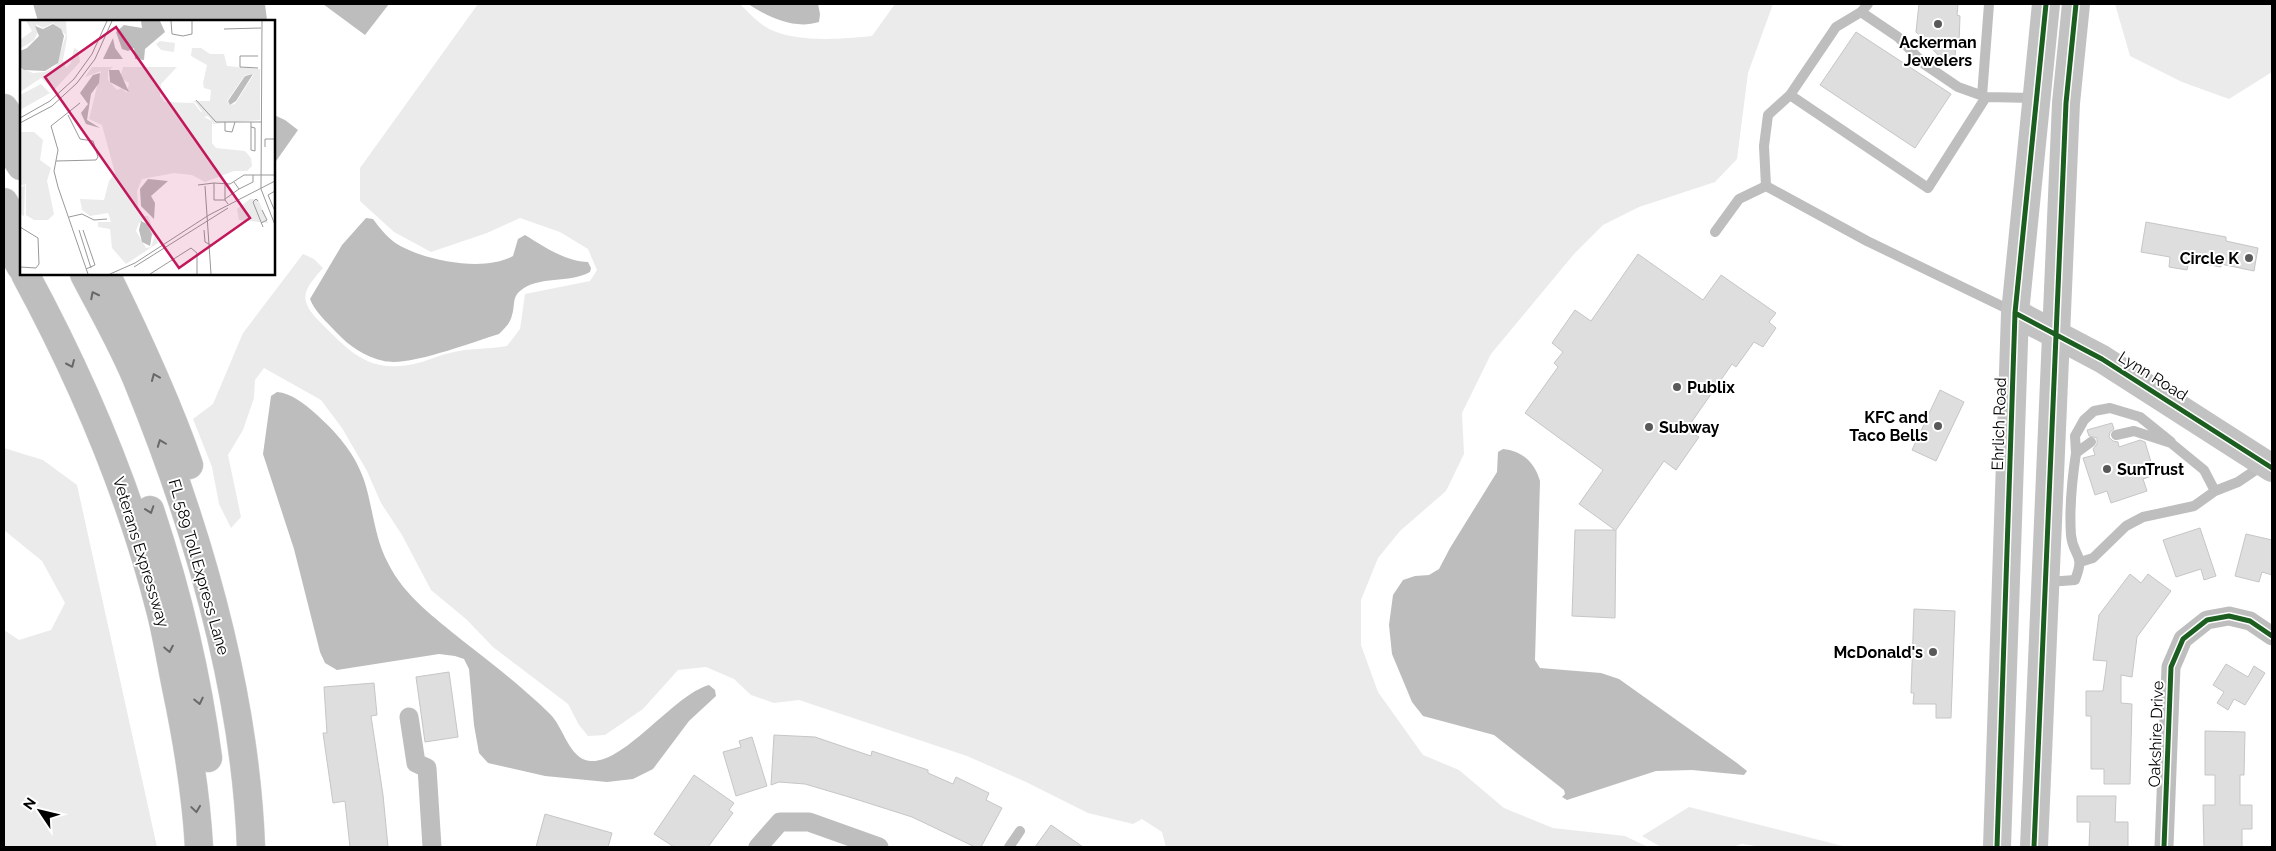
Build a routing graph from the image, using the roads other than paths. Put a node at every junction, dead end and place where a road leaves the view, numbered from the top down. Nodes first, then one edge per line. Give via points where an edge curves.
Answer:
1 (1868, 4) edge
2 (1990, 4) edge
3 (2046, 4) edge
4 (2076, 4) edge
5 (1861, 12) junction
6 (1790, 95) junction
7 (1984, 97) junction
8 (2036, 98) junction
9 (4, 108) edge
10 (20, 132) edge
11 (4, 140) edge
12 (20, 164) edge
13 (1766, 186) junction
14 (4, 202) edge
15 (20, 229) edge
16 (1715, 232) dead end
17 (4, 237) edge
18 (20, 265) edge
19 (26, 275) edge
20 (47, 275) edge
21 (85, 275) edge
22 (106, 275) edge
23 (2015, 313) junction
24 (2056, 334) junction
25 (2116, 435) dead end
26 (2091, 442) dead end
27 (2172, 443) junction
28 (2076, 453) junction
29 (2269, 466) edge
30 (2215, 491) junction
31 (2080, 562) junction
32 (2046, 583) junction
33 (2272, 636) edge
34 (409, 717) dead end
35 (1020, 831) dead end
36 (199, 847) edge
37 (218, 847) edge
38 (252, 847) edge
39 (270, 847) edge
40 (432, 847) edge
41 (758, 847) edge
42 (879, 847) edge
43 (1009, 847) edge
44 (1997, 847) edge
45 (2034, 847) edge
46 (2164, 847) edge

1 - 5 lane
2 - 7 lane
3 - 8 main road, Ehrlich Road
4 - 24 main road via 2066,103
5 - 6 lane via 1836,27
5 - 7 lane via 1898,37 1924,64 1958,87
6 - 7 lane via 1928,188
6 - 13 lane via 1768,115 1764,146
7 - 8 lane
8 - 23 main road, Ehrlich Road
9 - 10 highway
11 - 12 highway
13 - 16 lane via 1739,199
13 - 23 lane via 1867,241
14 - 15 highway
17 - 18 highway
19 -> 36 highway, Veterans Expressway via 60,338 108,448 136,526 162,613 184,727
20 -> 37 highway, FL 589 Toll Express Lane via 126,440 164,552 202,716
38 -> 21 highway, FL 589 Toll Express Lane via 240,727 218,624 185,507 138,380
39 -> 22 highway via 256,729 237,627 207,517 171,415
23 - 24 main road, Lynn Road
23 - 44 main road, Ehrlich Road
24 - 29 main road, Lynn Road via 2128,374
24 - 32 main road
25 - 27 lane via 2134,431
26 - 28 lane
27 - 28 lane via 2140,417 2110,408 2094,411 2084,420 2075,436
27 - 30 lane via 2204,470
28 - 31 lane via 2071,538
29 - 30 lane
30 - 31 lane via 2194,506 2143,517 2126,526 2093,558
31 - 32 lane via 2075,580
32 - 45 main road
33 - 46 street, Oakshire Drive via 2250,621 2229,616 2208,620 2183,639 2172,668
34 - 40 street via 416,763 427,768
35 - 43 lane
41 - 42 street via 780,822 809,822

